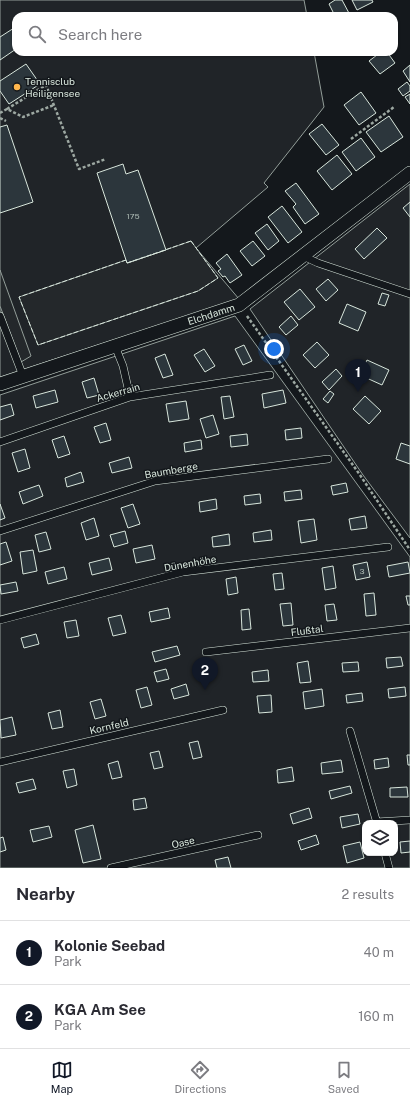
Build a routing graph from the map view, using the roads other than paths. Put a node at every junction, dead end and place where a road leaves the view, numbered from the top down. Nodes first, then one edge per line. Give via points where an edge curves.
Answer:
1 (410, 173) edge
2 (303, 256) junction
3 (410, 294) edge
4 (0, 316) edge
5 (115, 346) junction
6 (270, 375) dead end
7 (23, 376) junction
8 (0, 384) edge
9 (130, 397) junction
10 (0, 442) edge
11 (328, 459) dead end
12 (0, 531) edge
13 (388, 547) dead end
14 (0, 620) edge
15 (410, 628) edge
16 (206, 652) dead end
17 (223, 710) dead end
18 (350, 731) dead end
19 (0, 762) edge
20 (375, 820) edge
21 (410, 820) edge
22 (398, 821) edge
23 (258, 835) dead end
24 (386, 856) edge
25 (111, 868) edge
26 (389, 868) edge

1 - 2 street, Elchdamm
2 - 3 lane
2 - 5 street, Elchdamm via 239,305
4 - 7 lane
5 - 7 street, Elchdamm
5 - 9 lane via 123,366
6 - 9 lane, Ackerrain
7 - 8 street, Elchdamm
9 - 10 lane, Ackerrain
11 - 12 lane, Baumberge via 155,481
13 - 14 lane, Dünenhöhe via 183,572
15 - 16 lane, Flußtal
17 - 19 lane, Kornfeld
18 - 20 lane
21 - 22 lane
23 - 25 lane, Oase
24 - 26 lane

